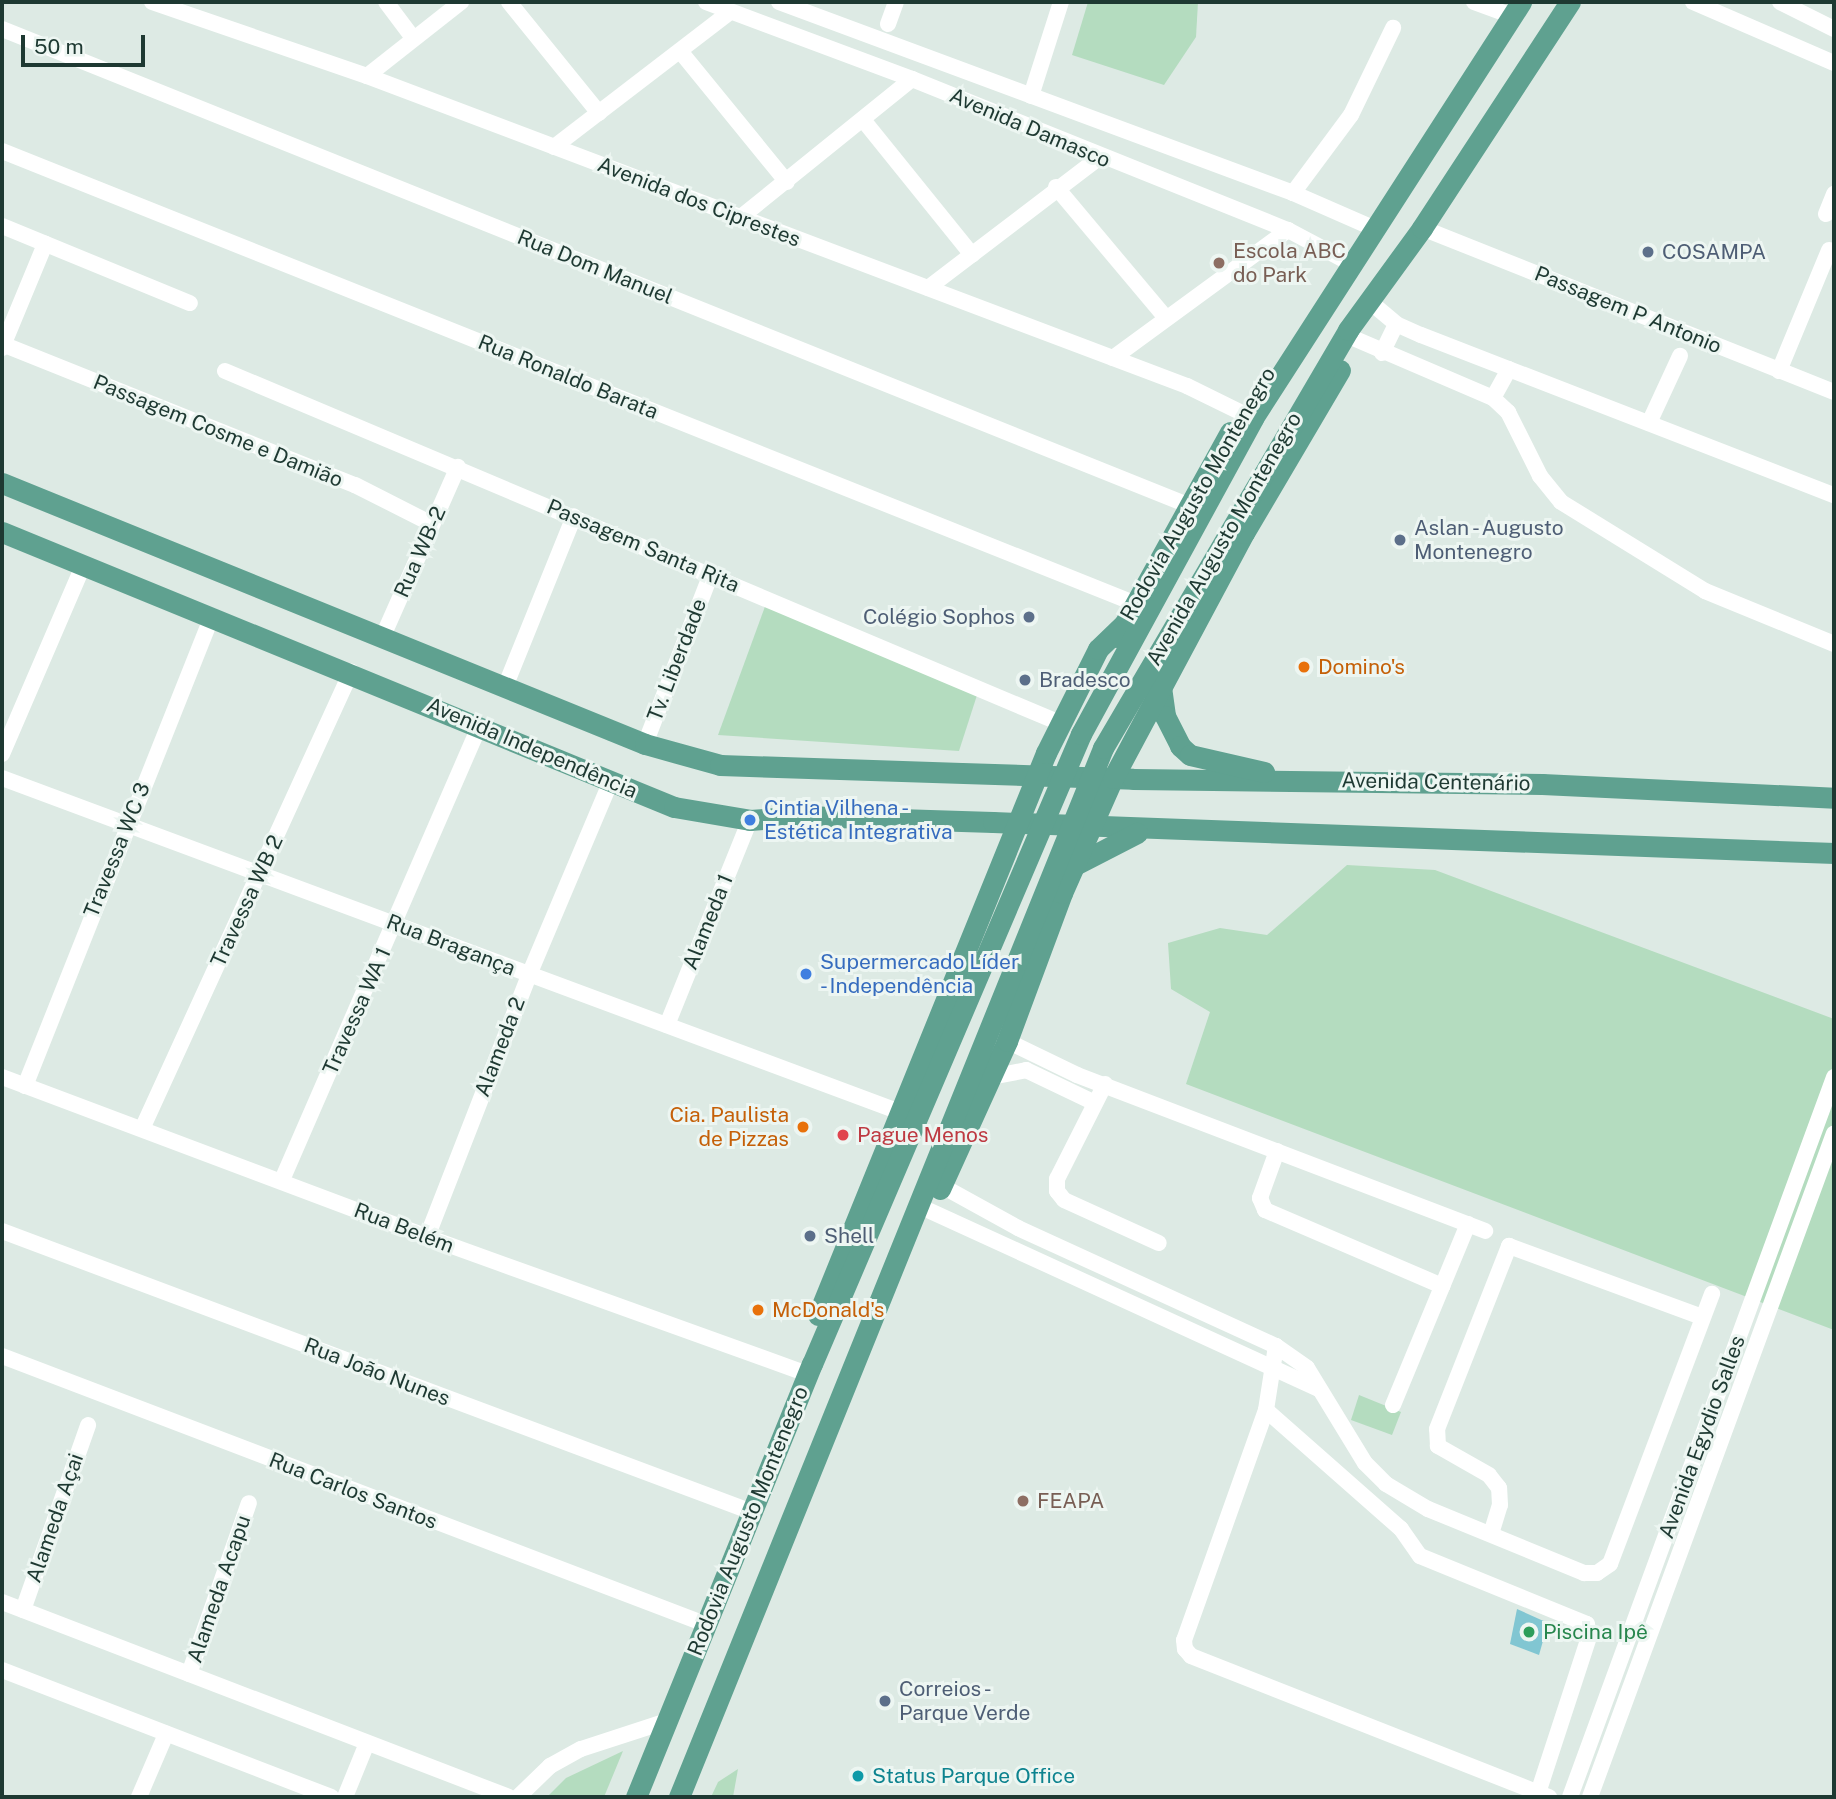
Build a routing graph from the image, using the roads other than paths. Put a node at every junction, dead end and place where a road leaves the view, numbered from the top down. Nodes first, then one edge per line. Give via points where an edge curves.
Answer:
1 (152, 2) edge
2 (386, 2) edge
3 (460, 2) edge
4 (509, 2) edge
5 (706, 2) edge
6 (779, 2) edge
7 (896, 2) edge
8 (1061, 2) edge
9 (1474, 2) edge
10 (1570, 2) edge
11 (1693, 2) edge
12 (1780, 2) edge
13 (178, 6) edge
14 (1516, 9) edge
15 (730, 12) junction
16 (888, 24) dead end
17 (1393, 28) dead end
18 (2, 29) edge
19 (1834, 29) edge
20 (414, 38) junction
21 (680, 51) junction
22 (1834, 63) edge
23 (368, 76) junction
24 (912, 79) junction
25 (1031, 96) junction
26 (598, 113) junction
27 (864, 121) junction
28 (554, 147) junction
29 (2, 151) edge
30 (1100, 157) junction
31 (787, 182) junction
32 (1056, 187) junction
33 (1293, 193) junction
34 (1834, 194) edge
35 (1826, 215) dead end
36 (741, 217) junction
37 (2, 226) edge
38 (1373, 228) junction
39 (1422, 228) junction
40 (1287, 230) junction
41 (46, 244) junction
42 (1829, 250) dead end
43 (972, 255) junction
44 (1350, 264) junction
45 (928, 288) junction
46 (1335, 288) junction
47 (1369, 300) junction
48 (190, 303) dead end
49 (1165, 317) junction
50 (1396, 324) junction
51 (1350, 334) junction
52 (2, 346) edge
53 (1382, 353) junction
54 (1680, 356) dead end
55 (1113, 358) junction
56 (1509, 369) junction
57 (1779, 371) junction
58 (225, 372) dead end
59 (1834, 392) edge
60 (1493, 398) junction
61 (1242, 413) junction
62 (1649, 423) junction
63 (458, 467) junction
64 (2, 483) edge
65 (1834, 495) edge
66 (1188, 505) junction
67 (574, 516) junction
68 (432, 524) junction
69 (2, 532) edge
70 (83, 566) junction
71 (710, 576) junction
72 (1134, 603) junction
73 (212, 616) junction
74 (1123, 625) junction
75 (383, 636) junction
76 (1834, 644) edge
77 (351, 672) junction
78 (505, 687) junction
79 (1156, 695) junction
80 (1059, 723) junction
81 (479, 726) junction
82 (645, 744) junction
83 (2, 754) edge
84 (1037, 774) junction
85 (2, 778) edge
86 (1113, 778) junction
87 (1286, 780) junction
88 (611, 781) junction
89 (1834, 798) edge
90 (750, 820) junction
91 (1015, 823) junction
92 (127, 824) junction
93 (1091, 829) junction
94 (1142, 831) junction
95 (1834, 853) edge
96 (1074, 865) junction
97 (261, 873) junction
98 (993, 886) junction
99 (1062, 893) junction
100 (395, 925) junction
101 (529, 975) junction
102 (667, 1025) junction
103 (1007, 1041) junction
104 (1033, 1054) junction
105 (1027, 1070) junction
106 (2, 1077) edge
107 (990, 1077) junction
108 (1834, 1077) edge
109 (1105, 1084) junction
110 (24, 1086) junction
111 (1095, 1103) junction
112 (900, 1112) junction
113 (142, 1129) junction
114 (1834, 1133) edge
115 (1277, 1151) junction
116 (282, 1180) junction
117 (942, 1186) junction
118 (930, 1211) junction
119 (1468, 1224) junction
120 (2, 1231) edge
121 (1485, 1231) dead end
122 (427, 1237) junction
123 (1159, 1243) dead end
124 (1442, 1286) junction
125 (1712, 1294) dead end
126 (1702, 1317) junction
127 (868, 1333) junction
128 (1276, 1346) junction
129 (2, 1356) edge
130 (1275, 1366) junction
131 (810, 1369) junction
132 (1319, 1389) junction
133 (1393, 1405) dead end
134 (1266, 1410) junction
135 (88, 1425) dead end
136 (249, 1503) dead end
137 (752, 1512) junction
138 (1491, 1534) junction
139 (2, 1602) edge
140 (23, 1610) junction
141 (705, 1624) junction
142 (2, 1670) edge
143 (189, 1674) junction
144 (667, 1721) junction
145 (166, 1734) junction
146 (367, 1743) junction
147 (470, 1790) edge
148 (1543, 1795) edge
149 (139, 1797) edge
150 (331, 1797) edge
151 (345, 1797) edge
152 (509, 1797) edge
153 (518, 1797) edge
154 (636, 1797) edge
155 (679, 1797) edge
156 (1570, 1797) edge
157 (1590, 1797) edge

1 - 13 street, Avenida dos Ciprestes
2 - 20 street
3 - 20 street
4 - 26 street
5 - 15 street, Avenida Damasco
6 - 25 street, Avenida Damasco
7 - 16 street
8 - 25 street
9 - 14 street
10 - 39 main road, Rodovia Augusto Montenegro
11 - 22 street
12 - 19 street
13 - 23 street, Avenida dos Ciprestes
14 - 38 main road, Rodovia Augusto Montenegro
15 - 21 street
15 - 24 street, Avenida Damasco
17 - 33 street via 1351,115
18 - 66 street, Rua Dom Manuel
20 - 23 street
21 - 26 street
21 - 31 street
23 - 28 street, Avenida dos Ciprestes
24 - 27 street
24 - 30 street, Avenida Damasco
25 - 33 street, Avenida Damasco
26 - 28 street
27 - 31 street
27 - 43 street
28 - 36 street, Avenida dos Ciprestes
29 - 72 street, Rua Ronaldo Barata
30 - 32 street
30 - 40 street, Avenida Damasco
31 - 36 street
32 - 43 street
32 - 49 street
33 - 38 street, Avenida Damasco
34 - 35 street
36 - 45 street, Avenida dos Ciprestes
37 - 41 street
38 - 44 main road, Rodovia Augusto Montenegro
39 - 47 main road, Rodovia Augusto Montenegro
39 - 57 street, Passagem P Antonio
40 - 44 street, Avenida Damasco
40 - 49 street
41 - 48 street
41 - 52 street
42 - 57 street
43 - 45 street
44 - 46 main road, Rodovia Augusto Montenegro
45 - 55 street, Avenida dos Ciprestes
46 - 61 main road, Rodovia Augusto Montenegro via 1308,306
46 - 131 main road, Avenida Augusto Montenegro via 1253,418 1081,734
47 - 50 street
47 - 51 main road, Rodovia Augusto Montenegro
49 - 55 street
50 - 53 street
50 - 56 street
51 - 53 street
51 - 79 main road, Rodovia Augusto Montenegro via 1342,368
51 - 127 main road, Avenida Augusto Montenegro via 1317,382 1103,748
52 - 68 street, Passagem Cosme e Damião via 355,485
53 - 60 street
54 - 62 street
55 - 61 street, Avenida dos Ciprestes
56 - 60 street
56 - 62 street
57 - 59 street, Passagem P Antonio
58 - 63 street, Passagem Santa Rita
60 - 76 street via 1508,412 1541,476 1561,502 1705,591
61 - 66 main road, Rodovia Augusto Montenegro
62 - 65 street
63 - 67 street, Passagem Santa Rita
63 - 68 street, Rua WB-2
64 - 75 main road
66 - 72 main road, Rodovia Augusto Montenegro
67 - 71 street, Passagem Santa Rita
67 - 78 street
68 - 75 street, Rua WB-2
69 - 70 main road, Avenida Independência
70 - 73 main road, Avenida Independência
70 - 83 street
71 - 80 street, Passagem Santa Rita
71 - 82 street, Tv. Liberdade
72 - 74 main road, Rodovia Augusto Montenegro
73 - 77 main road, Avenida Independência
73 - 92 street, Travessa WC 3
74 - 79 main road via 1066,732 1072,754 1094,763 1103,760
74 - 80 main road, Rodovia Augusto Montenegro via 1098,649
75 - 78 main road
77 - 81 main road, Avenida Independência
77 - 97 street, Travessa WB 2
78 - 82 main road
79 - 86 main road, Rodovia Augusto Montenegro
79 - 87 main road via 1172,734 1190,755
80 - 84 main road, Rodovia Augusto Montenegro
81 - 88 main road, Avenida Independência
81 - 100 street, Travessa WA 1
82 - 84 main road via 720,765
84 - 86 main road, Avenida Centenário
84 - 91 main road, Rodovia Augusto Montenegro
85 - 92 street, Rua Bragança
86 - 87 main road, Avenida Centenário
86 - 93 main road, Rodovia Augusto Montenegro
87 - 89 main road, Avenida Centenário via 1542,784
88 - 90 main road, Avenida Independência via 674,807
88 - 101 street, Alameda 2
90 - 91 main road, Avenida Independência via 803,816
90 - 102 street, Alameda 1
91 - 93 main road, Avenida Independência
91 - 98 main road, Rodovia Augusto Montenegro
92 - 97 street, Rua Bragança
92 - 110 street, Travessa WC 3
93 - 94 main road
93 - 96 main road, Rodovia Augusto Montenegro
94 - 95 main road
94 - 96 main road
96 - 99 main road, Rodovia Augusto Montenegro
97 - 100 street, Rua Bragança
97 - 113 street, Travessa WB 2
98 - 99 main road via 1016,855 1037,848 1058,856 1065,866
98 - 112 main road, Rodovia Augusto Montenegro
99 - 103 main road, Rodovia Augusto Montenegro
100 - 101 street, Rua Bragança
100 - 116 street, Travessa WA 1
101 - 102 street, Rua Bragança
101 - 122 street, Alameda 2
102 - 112 street, Rua Bragança
103 - 104 street
103 - 107 main road, Rodovia Augusto Montenegro
104 - 105 street
104 - 109 street
105 - 107 street
105 - 111 street
106 - 110 street, Rua Belém
107 - 117 main road, Rodovia Augusto Montenegro
108 - 156 street, Avenida Egydio Salles
109 - 111 street
109 - 115 street
110 - 113 street, Rua Belém
111 - 123 street via 1057,1180 1057,1191 1064,1200
112 - 131 main road, Rodovia Augusto Montenegro via 803,1352
113 - 116 street, Rua Belém
114 - 157 street, Avenida Egydio Salles
115 - 119 street
115 - 124 street via 1260,1198 1265,1210
116 - 122 street, Rua Belém
117 - 118 main road, Rodovia Augusto Montenegro
117 - 128 street via 1018,1228
118 - 127 main road, Rodovia Augusto Montenegro via 885,1317
118 - 130 street
119 - 121 street
119 - 124 street
120 - 137 street, Rua João Nunes
122 - 131 street, Rua Belém
124 - 133 street
125 - 126 street
126 - 138 street via 1610,1564 1597,1573 1584,1573
126 - 138 street via 1509,1246 1437,1429 1438,1446 1489,1475 1499,1488 1500,1505
127 - 155 main road, Rodovia Augusto Montenegro
128 - 130 street
128 - 132 street via 1307,1368
129 - 141 street, Rua Carlos Santos
130 - 132 street
130 - 134 street
131 - 137 main road, Rodovia Augusto Montenegro
132 - 138 street via 1366,1463 1386,1484 1428,1509
134 - 148 street via 1401,1529 1420,1556 1587,1624 1589,1637
134 - 148 street via 1185,1649 1191,1656
135 - 140 street, Alameda Açai
136 - 143 street, Alameda Acapu
137 - 141 main road, Rodovia Augusto Montenegro
139 - 140 street
140 - 143 street
141 - 144 main road, Rodovia Augusto Montenegro
142 - 145 street
143 - 146 street
144 - 153 street via 582,1749 550,1766
144 - 154 main road, Rodovia Augusto Montenegro
145 - 149 street
145 - 150 street
146 - 147 street
146 - 151 street
147 - 152 street

